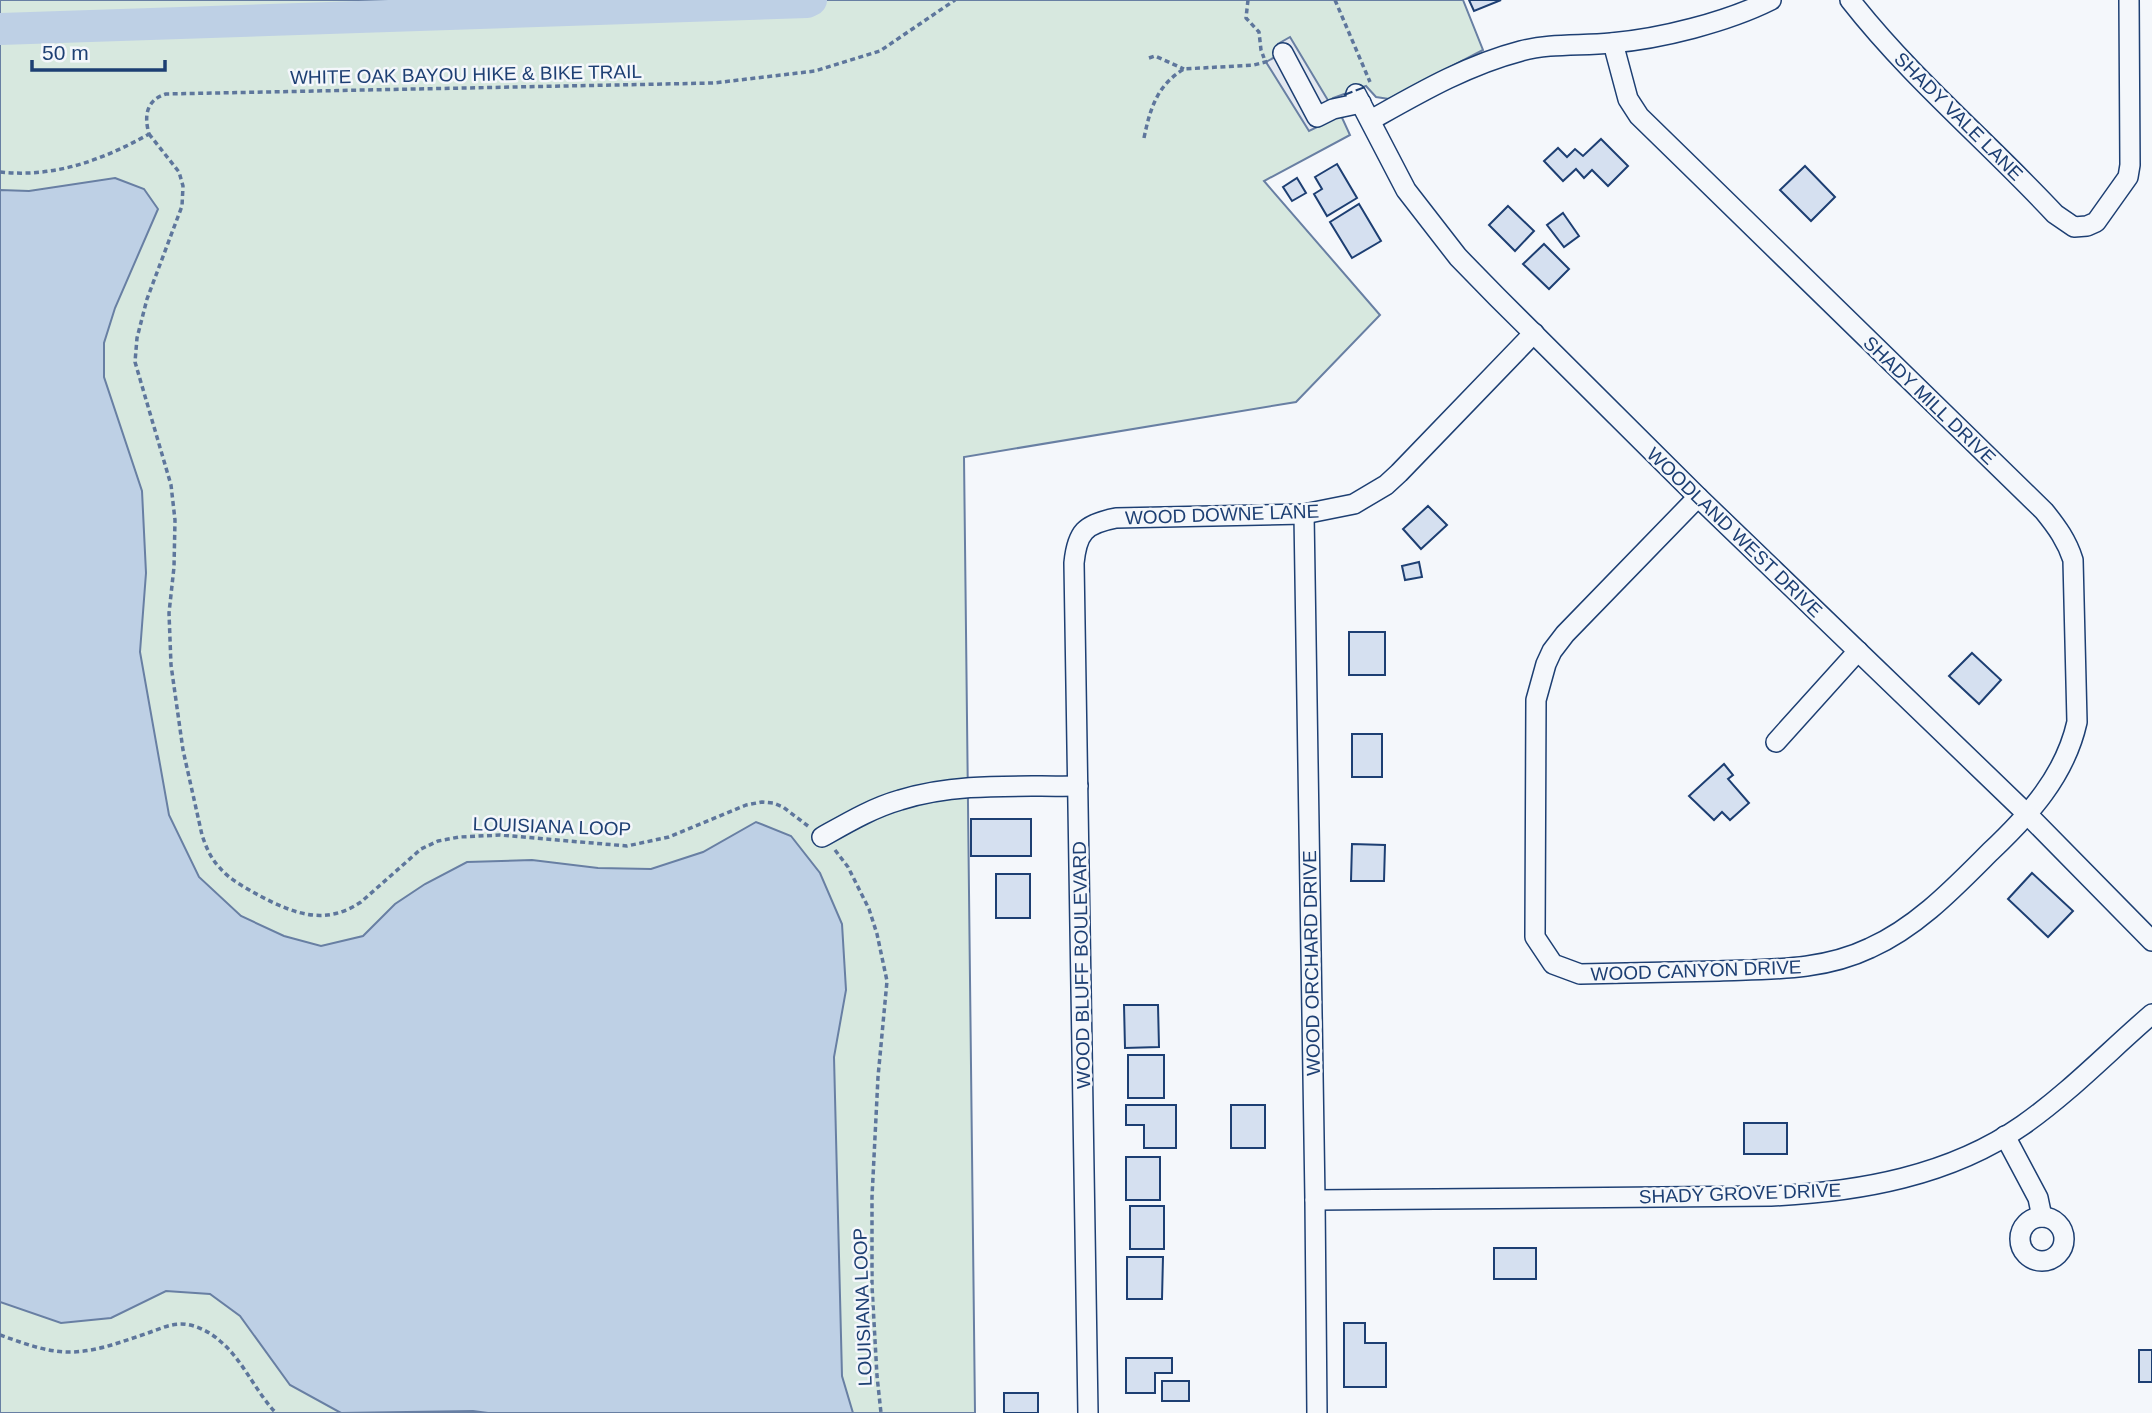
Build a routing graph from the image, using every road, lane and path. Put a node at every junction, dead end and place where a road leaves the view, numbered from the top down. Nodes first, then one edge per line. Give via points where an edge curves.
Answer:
1 (954, 0) edge
2 (1335, 0) edge
3 (1771, 0) edge
4 (1850, 0) edge
5 (2129, 0) edge
6 (1613, 43) junction
7 (1261, 48) dead end
8 (1283, 53) junction
9 (1149, 58) dead end
10 (1184, 69) junction
11 (1358, 98) junction
12 (1371, 120) junction
13 (149, 134) junction
14 (1144, 138) dead end
15 (0, 172) edge
16 (1534, 333) junction
17 (1698, 497) junction
18 (1304, 514) junction
19 (1093, 524) joint
20 (1858, 651) junction
21 (1776, 742) dead end
22 (1078, 786) junction
23 (2027, 814) junction
24 (822, 837) junction
25 (2152, 941) edge
26 (2152, 1014) edge
27 (2005, 1136) junction
28 (1315, 1200) junction
29 (2042, 1217) dead end
30 (0, 1335) edge
31 (276, 1413) edge
32 (881, 1413) edge
33 (1088, 1413) edge
34 (1317, 1413) edge

1 - 13 path, WHITE OAK BAYOU HIKE & BIKE TRAIL via 880,51 815,71 714,83 166,94 158,96 147,110
2 - 11 path via 1372,88 1370,94
3 - 6 street via 1719,20
4 - 5 street, SHADY VALE LANE via 1924,83 2055,214 2074,227 2096,222 2128,177
6 - 12 street via 1522,51 1440,81
6 - 23 street, SHADY MILL DRIVE via 1628,99 1639,116 2044,511 2068,544 2075,578 2077,722 2057,774
7 - 8 path via 1274,41
8 - 10 path via 1261,64
8 - 11 street via 1317,117
9 - 10 path via 1155,56
10 - 14 path via 1159,92
11 - 12 street, WOODLAND WEST DRIVE
12 - 16 street, WOODLAND WEST DRIVE via 1406,190 1430,222
13 - 15 path via 70,168
13 - 24 path, LOUISIANA LOOP via 178,172 182,206 147,299 135,362 168,474 176,520 169,639 183,750 202,835 220,869 274,903 308,916 327,916 361,902 421,849 459,837 500,835 626,846 669,837 762,802 783,807
16 - 17 street, WOODLAND WEST DRIVE
16 - 18 street, WOOD DOWNE LANE via 1385,485 1354,503
17 - 20 street, WOODLAND WEST DRIVE
17 - 23 street, WOOD CANYON DRIVE via 1565,634 1543,673 1536,700 1535,937 1553,964 1580,974 1792,969 1853,956 1925,913
18 - 19 street, WOOD DOWNE LANE via 1116,518
18 - 28 street, WOOD ORCHARD DRIVE
19 - 22 street, WOOD BLUFF BOULEVARD via 1076,543 1074,563
20 - 21 street
20 - 23 street, WOODLAND WEST DRIVE
22 - 24 street via 965,788 918,795 880,807
22 - 33 street, WOOD BLUFF BOULEVARD
23 - 25 street, WOODLAND WEST DRIVE
24 - 32 path, LOUISIANA LOOP via 861,890 887,981 872,1196
26 - 27 street, SHADY GROVE DRIVE via 2064,1093
27 - 28 street, SHADY GROVE DRIVE via 1934,1169 1816,1194
27 - 29 street via 2038,1198
28 - 34 street, WOOD ORCHARD DRIVE
30 - 31 path via 70,1352 110,1347 173,1325 189,1325 230,1351

